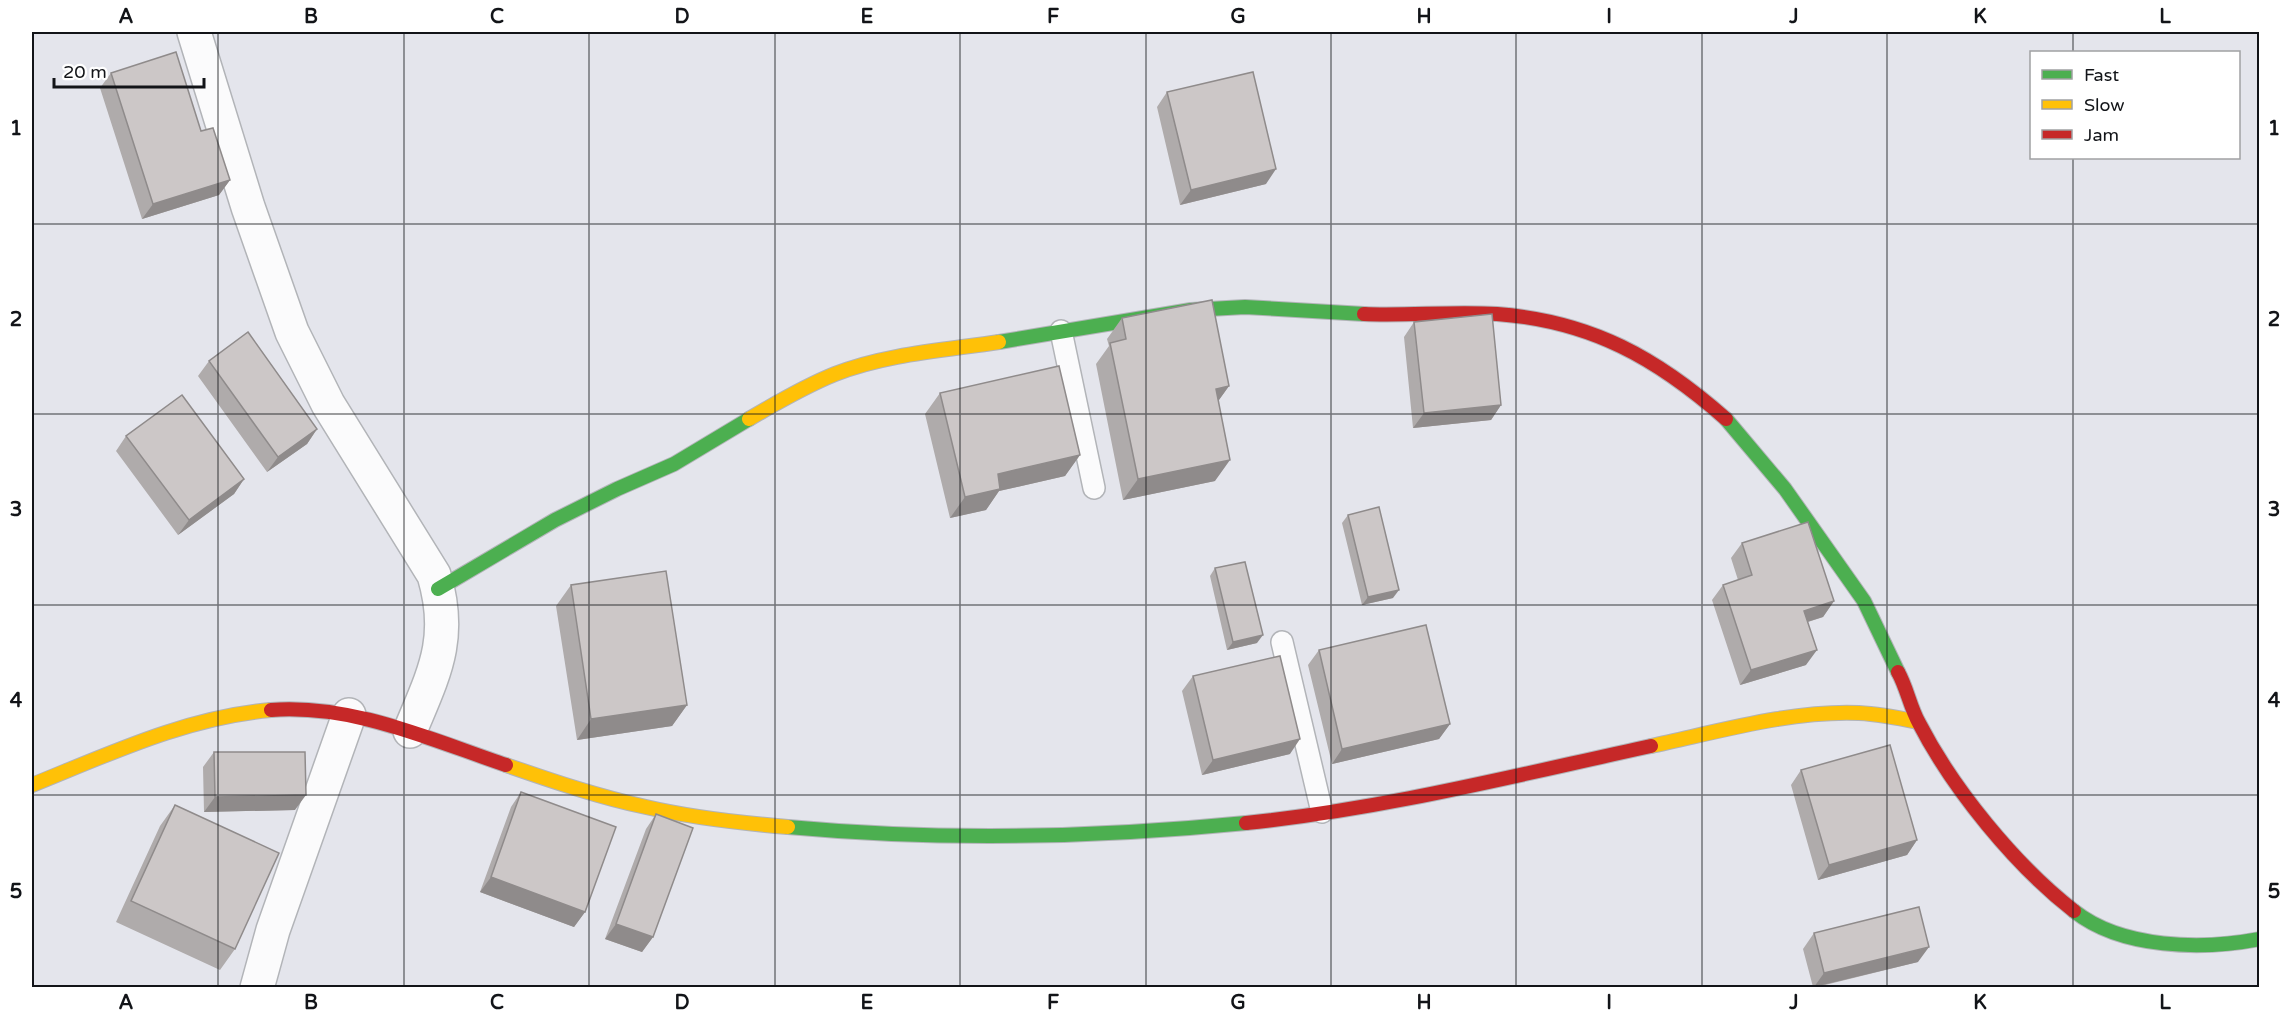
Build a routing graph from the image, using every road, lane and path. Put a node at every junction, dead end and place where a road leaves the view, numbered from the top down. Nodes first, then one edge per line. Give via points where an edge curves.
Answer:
1 (194, 32) edge
2 (1061, 331) junction
3 (1094, 488) dead end
4 (438, 589) junction
5 (1282, 642) dead end
6 (349, 715) junction
7 (1918, 722) junction
8 (410, 731) junction
9 (32, 785) edge
10 (1322, 812) junction
11 (2259, 939) edge
12 (257, 987) edge

1 - 4 street via 248,207 292,332 328,404 434,575
2 - 3 lane
2 - 4 street via 868,363 834,374 783,399 674,464 555,520
2 - 7 street via 1191,310 1245,307 1383,315 1496,314 1552,321 1591,332 1664,369 1692,388 1754,450 1864,602 1903,681
4 - 8 street via 442,642 433,676
5 - 10 lane
6 - 8 street
6 - 9 street via 292,709 238,714 181,727
6 - 12 street via 273,930
7 - 10 street via 1855,713 1789,720 1715,732 1384,803
7 - 11 street via 1954,780 2009,850 2050,892 2088,922 2124,937 2169,943 2228,945
8 - 10 street via 630,804 732,822 839,832 934,837 1041,836 1171,829

